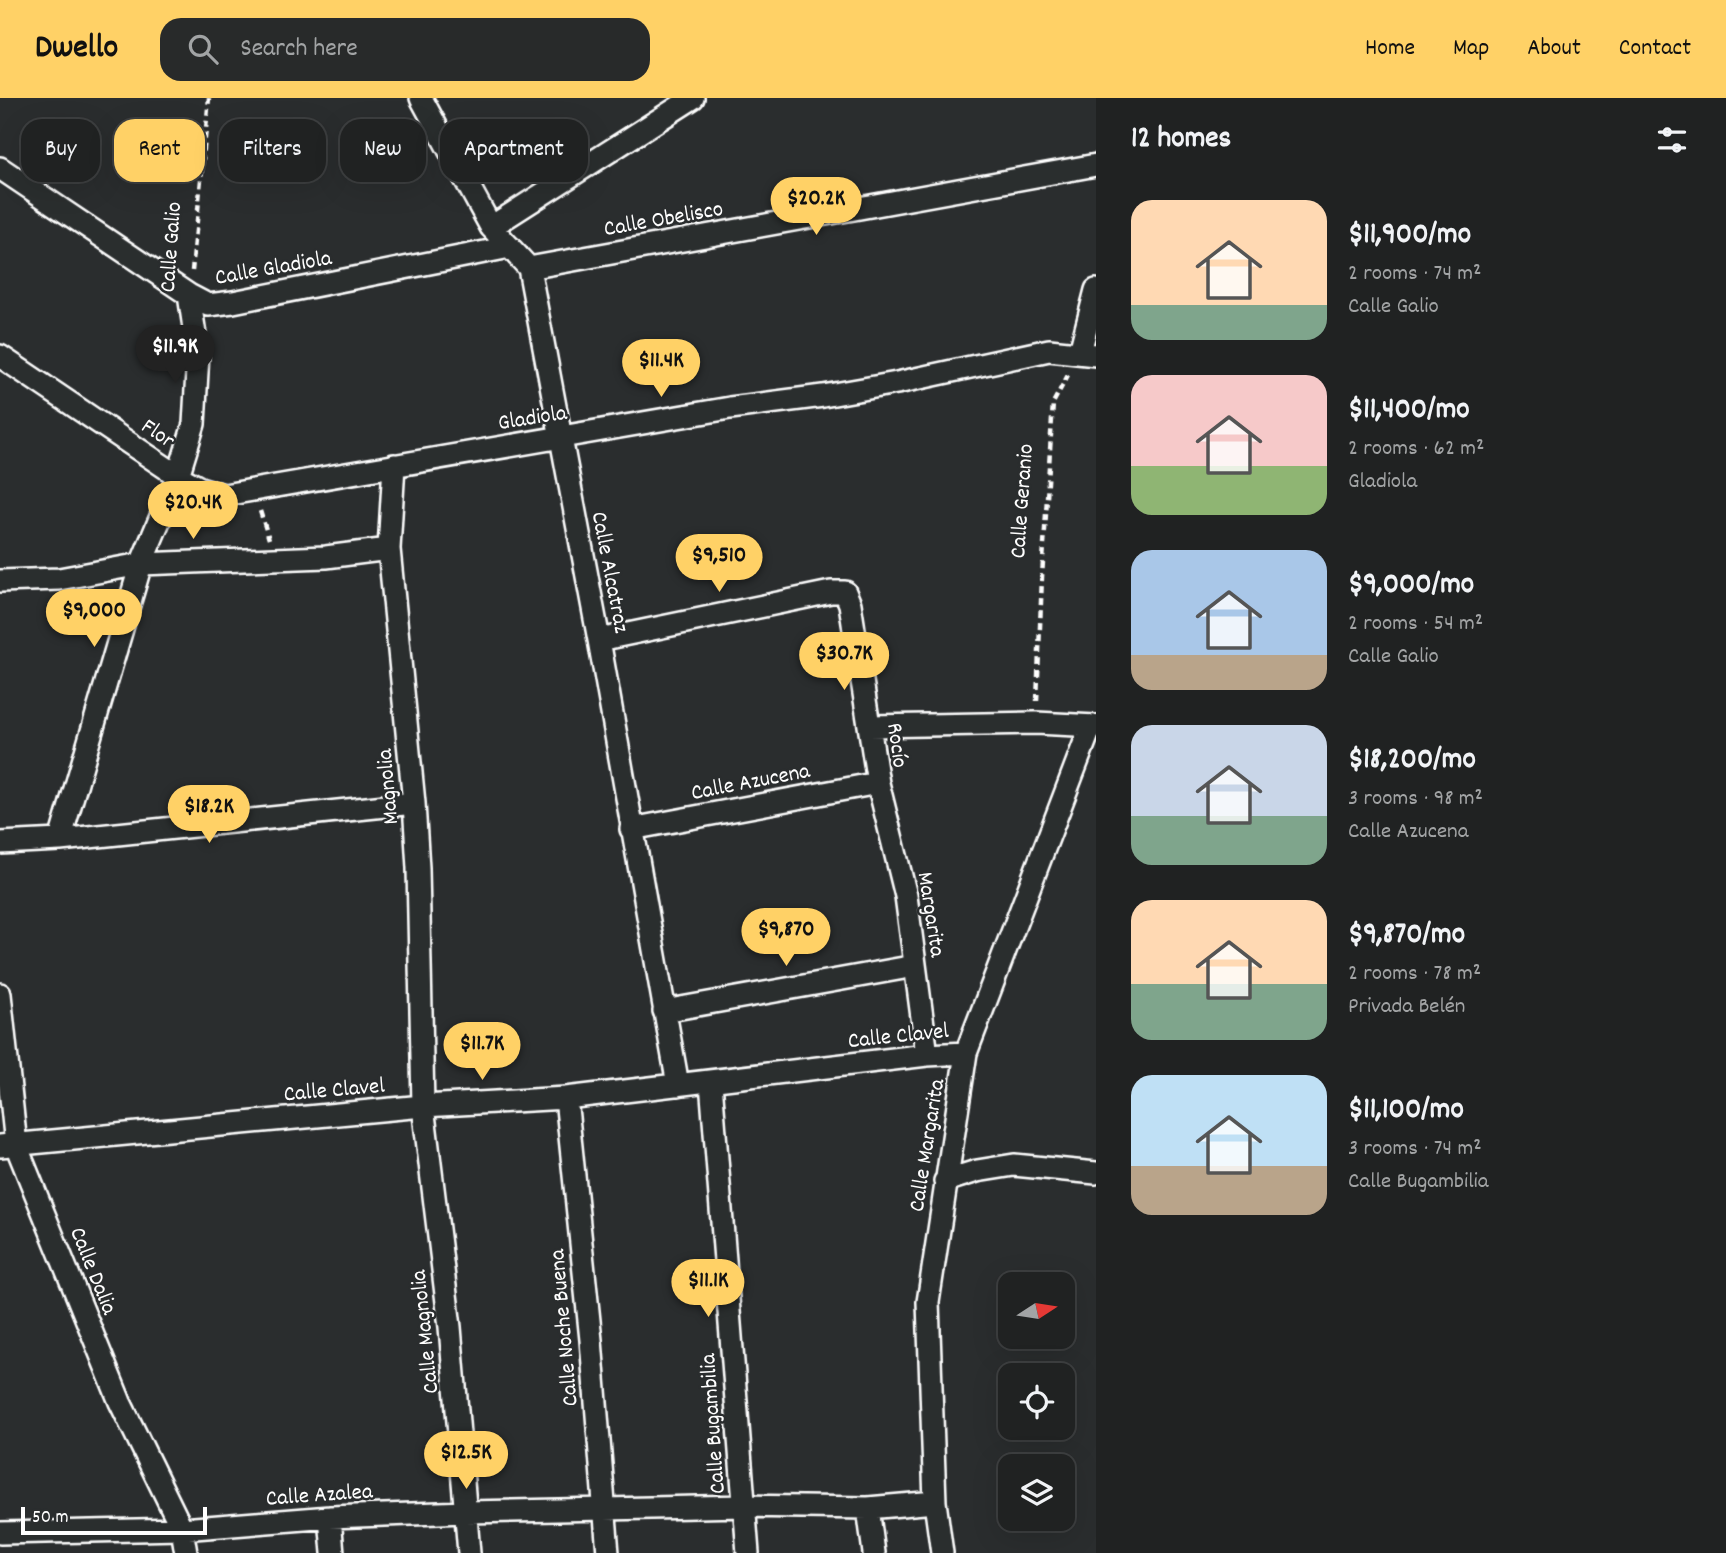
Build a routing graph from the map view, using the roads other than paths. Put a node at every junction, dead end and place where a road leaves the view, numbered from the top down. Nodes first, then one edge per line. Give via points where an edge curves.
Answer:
1 (421, 98) edge
2 (693, 98) edge
3 (1096, 165) edge
4 (0, 169) edge
5 (491, 227) junction
6 (510, 247) junction
7 (529, 268) junction
8 (1096, 290) edge
9 (189, 295) junction
10 (1088, 354) edge
11 (0, 356) edge
12 (561, 438) junction
13 (394, 465) junction
14 (178, 476) junction
15 (224, 495) joint
16 (389, 549) junction
17 (141, 564) junction
18 (0, 581) edge
19 (599, 640) junction
20 (870, 726) junction
21 (1093, 726) edge
22 (878, 783) junction
23 (414, 803) junction
24 (631, 829) junction
25 (60, 839) junction
26 (0, 844) edge
27 (915, 966) junction
28 (0, 994) edge
29 (664, 1011) junction
30 (966, 1054) junction
31 (927, 1055) junction
32 (711, 1082) junction
33 (678, 1085) junction
34 (566, 1098) junction
35 (424, 1106) junction
36 (8, 1146) edge
37 (1096, 1173) edge
38 (945, 1181) junction
39 (935, 1502) junction
40 (744, 1506) junction
41 (868, 1508) junction
42 (604, 1509) junction
43 (466, 1512) junction
44 (330, 1517) junction
45 (182, 1530) junction
46 (0, 1532) edge
47 (186, 1553) edge
48 (333, 1553) edge
49 (469, 1553) edge
50 (608, 1553) edge
51 (748, 1553) edge
52 (874, 1553) edge
53 (942, 1553) edge

1 - 5 street
2 - 5 street
3 - 7 street, Calle Obelisco
4 - 9 street, Calle Gladiola
5 - 6 street
6 - 7 street
6 - 9 street, Calle Gladiola via 233,302 208,305
7 - 12 street, Calle Alcatraz
8 - 10 street
9 - 14 street, Calle Galio via 198,354 194,424
10 - 12 street, Gladiola via 1049,351 897,383
11 - 14 street, Flor
12 - 13 street, Gladiola
12 - 19 street, Calle Alcatraz
13 - 15 street, Gladiola
13 - 16 street, Magnolia
14 - 15 street, Flor
14 - 17 street, Calle Galio
16 - 17 street via 326,557
16 - 23 street, Magnolia
17 - 18 street via 59,579
17 - 25 street, Calle Galio
19 - 20 street, Rocío via 845,592
19 - 24 street, Calle Alcatraz
20 - 21 street
20 - 22 street, Rocío
21 - 30 street, Calle Margarita
22 - 24 street, Calle Azucena
22 - 27 street, Margarita via 906,896
23 - 25 street
23 - 35 street, Magnolia
24 - 29 street, Calle Alcatraz
25 - 26 street
27 - 29 street
27 - 31 street, Margarita
28 - 36 street, Calle Dalia
29 - 33 street, Calle Alcatraz
30 - 31 street, Calle Clavel
30 - 38 street, Calle Margarita
31 - 32 street, Calle Clavel
32 - 33 street, Calle Clavel
32 - 40 street, Calle Bugambilia
33 - 34 street, Calle Clavel
34 - 35 street, Calle Clavel
34 - 42 street, Calle Noche Buena
35 - 36 street, Calle Clavel
35 - 43 street, Calle Magnolia
36 - 45 street, Calle Dalia via 120,1402
37 - 38 street via 1014,1165
38 - 39 street, Calle Margarita via 928,1302
39 - 41 street, Calle Azalea
39 - 53 street, Calle Margarita
40 - 41 street, Calle Azalea
40 - 42 street, Calle Azalea
40 - 51 street, Calle Bugambilia
41 - 52 street
42 - 43 street, Calle Azalea
42 - 50 street, Calle Noche Buena
43 - 44 street, Calle Azalea
43 - 49 street, Calle Magnolia
44 - 45 street, Calle Azalea
44 - 48 street
45 - 46 street, Calle Azalea
45 - 47 street, Calle Dalia

